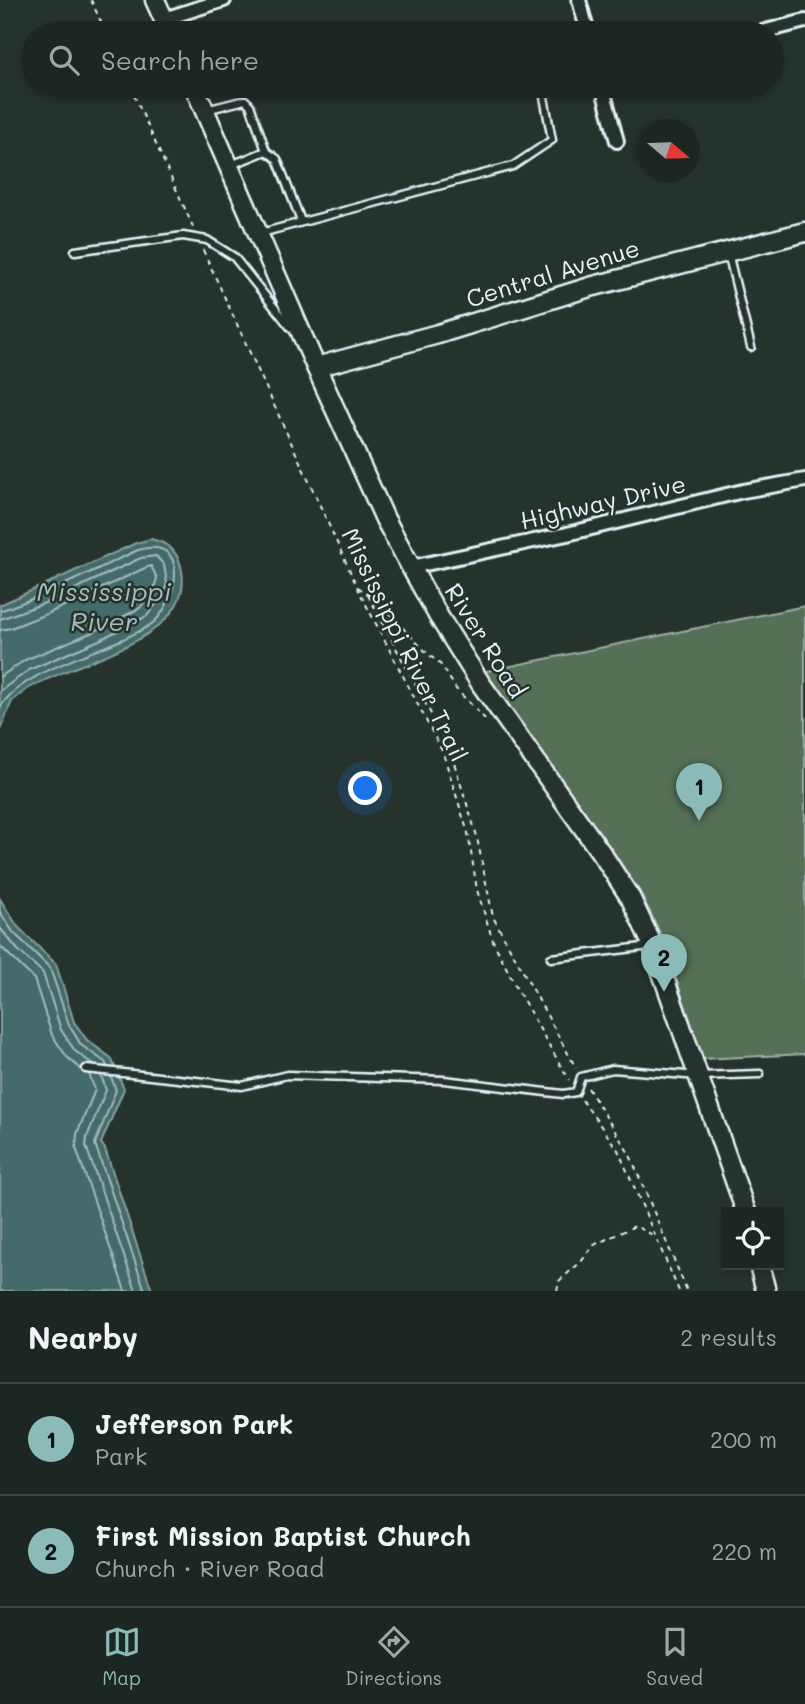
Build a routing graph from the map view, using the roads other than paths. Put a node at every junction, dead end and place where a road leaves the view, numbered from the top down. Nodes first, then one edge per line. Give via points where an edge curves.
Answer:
1 (155, 0) edge
2 (224, 0) edge
3 (579, 0) edge
4 (165, 21) edge
5 (178, 21) edge
6 (585, 21) edge
7 (805, 21) edge
8 (784, 26) edge
9 (199, 98) edge
10 (544, 98) edge
11 (605, 98) edge
12 (205, 111) junction
13 (617, 141) dead end
14 (266, 151) junction
15 (229, 166) junction
16 (301, 221) junction
17 (805, 232) edge
18 (259, 234) junction
19 (75, 251) dead end
20 (728, 251) junction
21 (751, 347) dead end
22 (313, 359) junction
23 (805, 480) edge
24 (411, 567) junction
25 (653, 946) junction
26 (551, 958) dead end
27 (86, 1069) dead end
28 (760, 1074) dead end
29 (698, 1076) junction
30 (744, 1207) edge
31 (760, 1270) edge
32 (766, 1291) edge

1 - 4 main road
2 - 5 street
3 - 6 street
7 - 8 street
9 - 12 main road, River Road
10 - 16 lane via 552,140 513,166
11 - 13 street
12 - 14 lane via 244,100 250,105
12 - 15 main road, River Road
14 - 15 lane
14 - 16 lane via 277,159
15 - 18 main road, River Road
16 - 18 lane
17 - 20 main road, Central Avenue
18 - 22 main road, River Road
19 - 22 lane via 183,236 207,240 234,257
20 - 21 lane
20 - 22 main road, Central Avenue via 438,334
22 - 24 main road, River Road
23 - 24 street, Highway Drive
24 - 25 main road, River Road via 453,640 631,899
25 - 26 lane
25 - 29 main road, River Road
27 - 29 lane via 242,1086 286,1075 443,1080 563,1094 576,1092 581,1077 613,1069
28 - 29 lane
29 - 30 main road, River Road
31 - 32 main road

